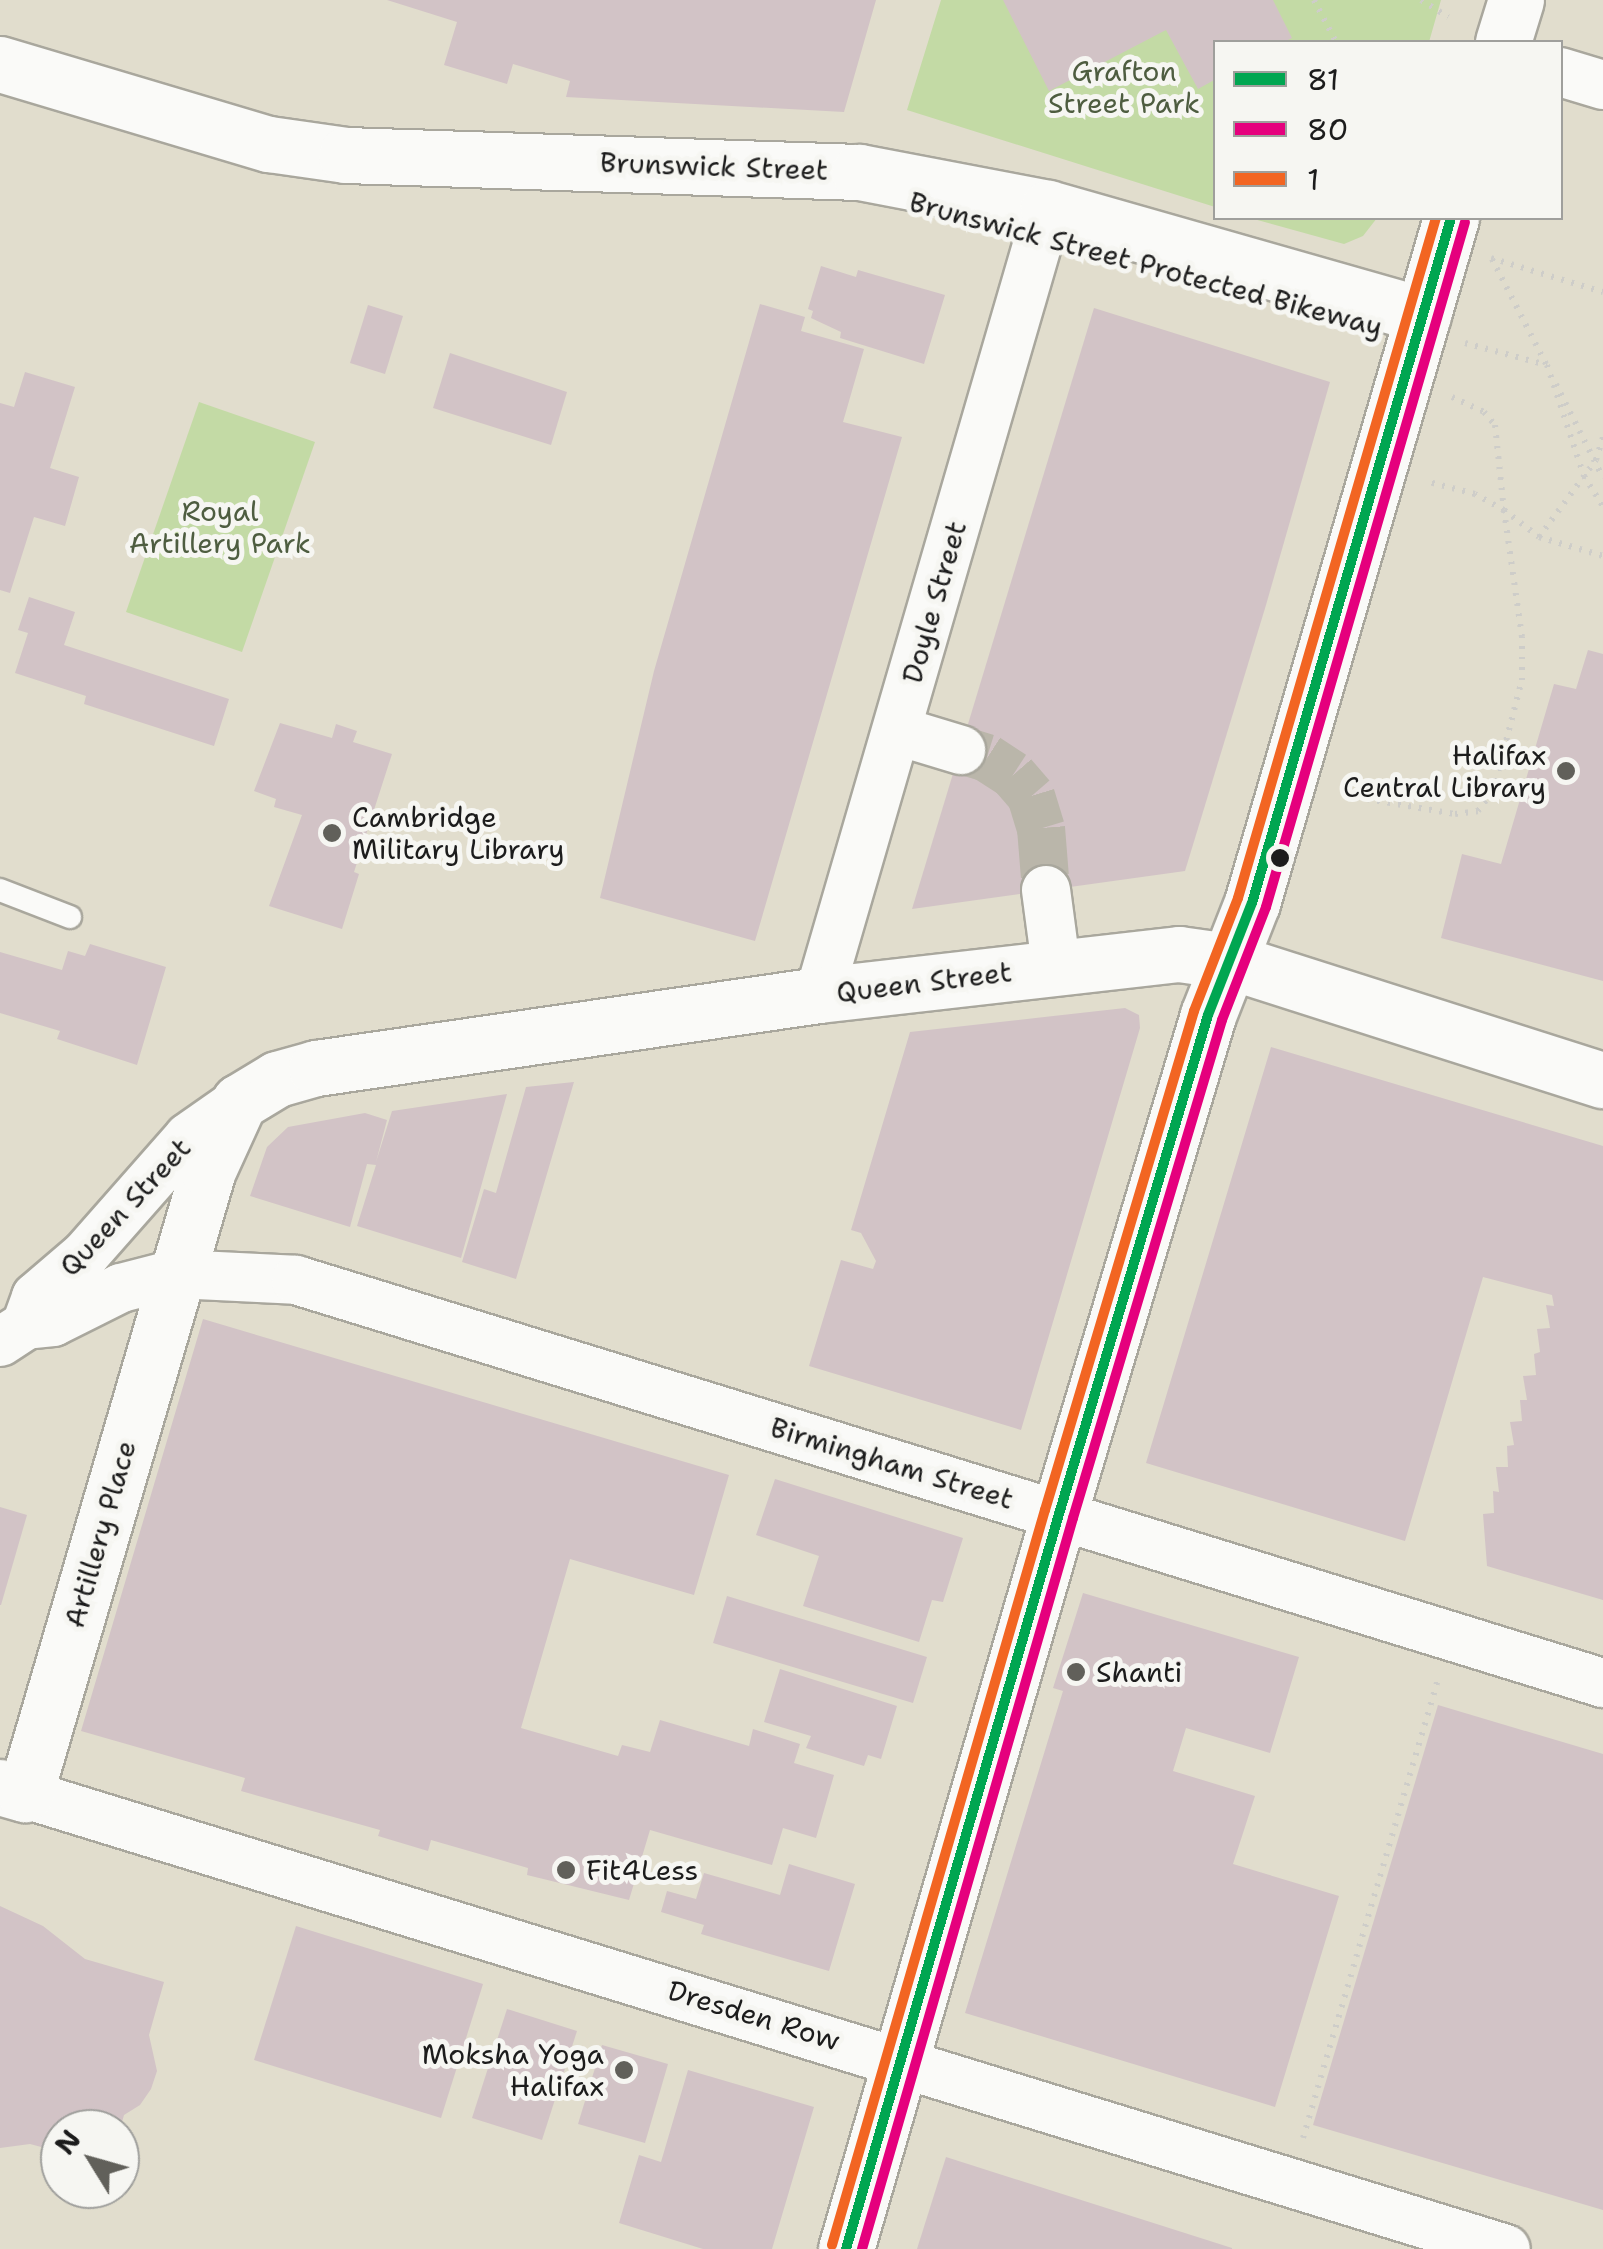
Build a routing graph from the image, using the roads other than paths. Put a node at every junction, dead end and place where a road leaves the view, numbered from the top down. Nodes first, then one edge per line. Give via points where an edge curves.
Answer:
1 (1516, 0) edge
2 (1504, 40) edge
3 (0, 64) edge
4 (1563, 73) edge
5 (1603, 85) edge
6 (1048, 208) junction
7 (1451, 220) edge
8 (1414, 344) junction
9 (898, 731) junction
10 (961, 750) tunnel mouth
11 (0, 890) edge
12 (1046, 890) tunnel mouth
13 (70, 917) dead end
14 (1229, 961) junction
15 (1056, 965) junction
16 (819, 995) junction
17 (1603, 1080) edge
18 (239, 1102) junction
19 (175, 1274) junction
20 (13, 1334) edge
21 (1059, 1514) junction
22 (1603, 1682) edge
23 (13, 1790) edge
24 (901, 2060) junction
25 (846, 2249) edge
26 (1506, 2249) edge

1 - 2 street
3 - 6 street, Brunswick Street via 269,144 327,152 860,172
4 - 5 street
6 - 8 street, Brunswick Street
6 - 9 street, Doyle Street
7 - 8 street
8 - 14 street via 1252,903
9 - 10 street
9 - 16 street, Doyle Street
11 - 13 lane
12 - 15 street
14 - 15 street, Queen Street via 1179,954
14 - 17 street, Queen Street
14 - 21 street
15 - 16 street, Queen Street
16 - 18 street, Queen Street via 316,1068 277,1079
18 - 19 street, Queen Street via 208,1170
18 - 20 street, Queen Street via 189,1137 85,1255 36,1298
19 - 20 street, Queen Street via 120,1288
19 - 21 street, Birmingham Street via 296,1280
19 - 23 street, Artillery Place
21 - 22 street, Birmingham Street
21 - 24 street
23 - 24 street, Dresden Row
24 - 25 street
24 - 26 street, Dresden Row

